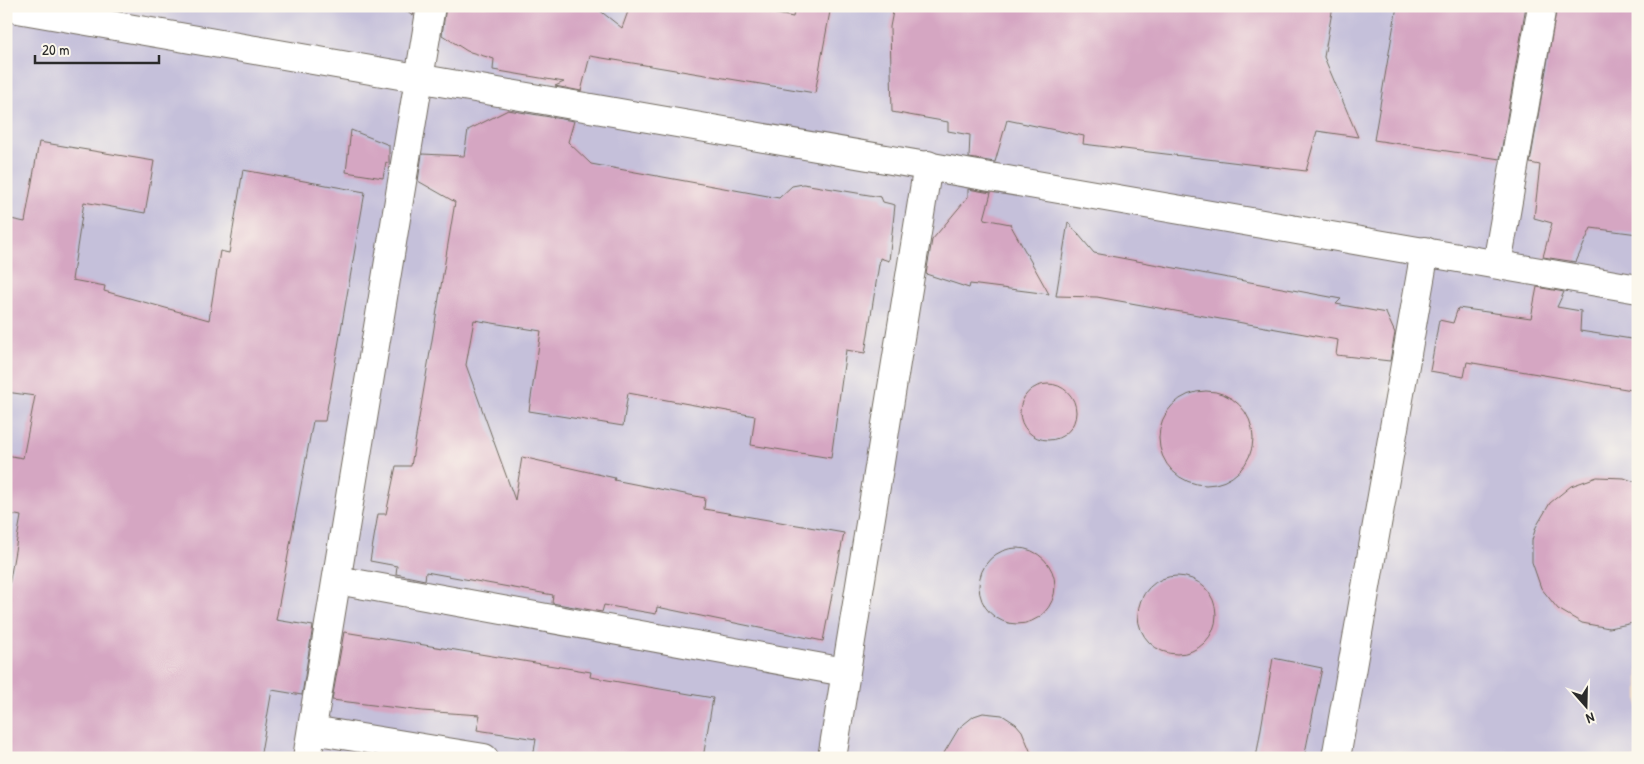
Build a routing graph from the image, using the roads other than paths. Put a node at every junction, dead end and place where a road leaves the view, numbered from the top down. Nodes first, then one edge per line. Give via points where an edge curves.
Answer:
1 (431, 6) edge
2 (1542, 6) edge
3 (6, 7) edge
4 (420, 79) junction
5 (928, 166) junction
6 (1425, 251) junction
7 (1496, 264) junction
8 (1638, 289) edge
9 (337, 580) junction
10 (845, 672) junction
11 (312, 730) junction
12 (308, 758) edge
13 (484, 758) edge
14 (832, 758) edge
15 (1336, 758) edge

1 - 4 lane
2 - 7 lane
3 - 4 lane
4 - 5 lane
4 - 9 lane
5 - 6 lane
5 - 10 lane
6 - 7 lane
6 - 15 lane
7 - 8 lane
9 - 10 lane
9 - 11 lane
10 - 14 lane
11 - 12 lane
11 - 13 lane

